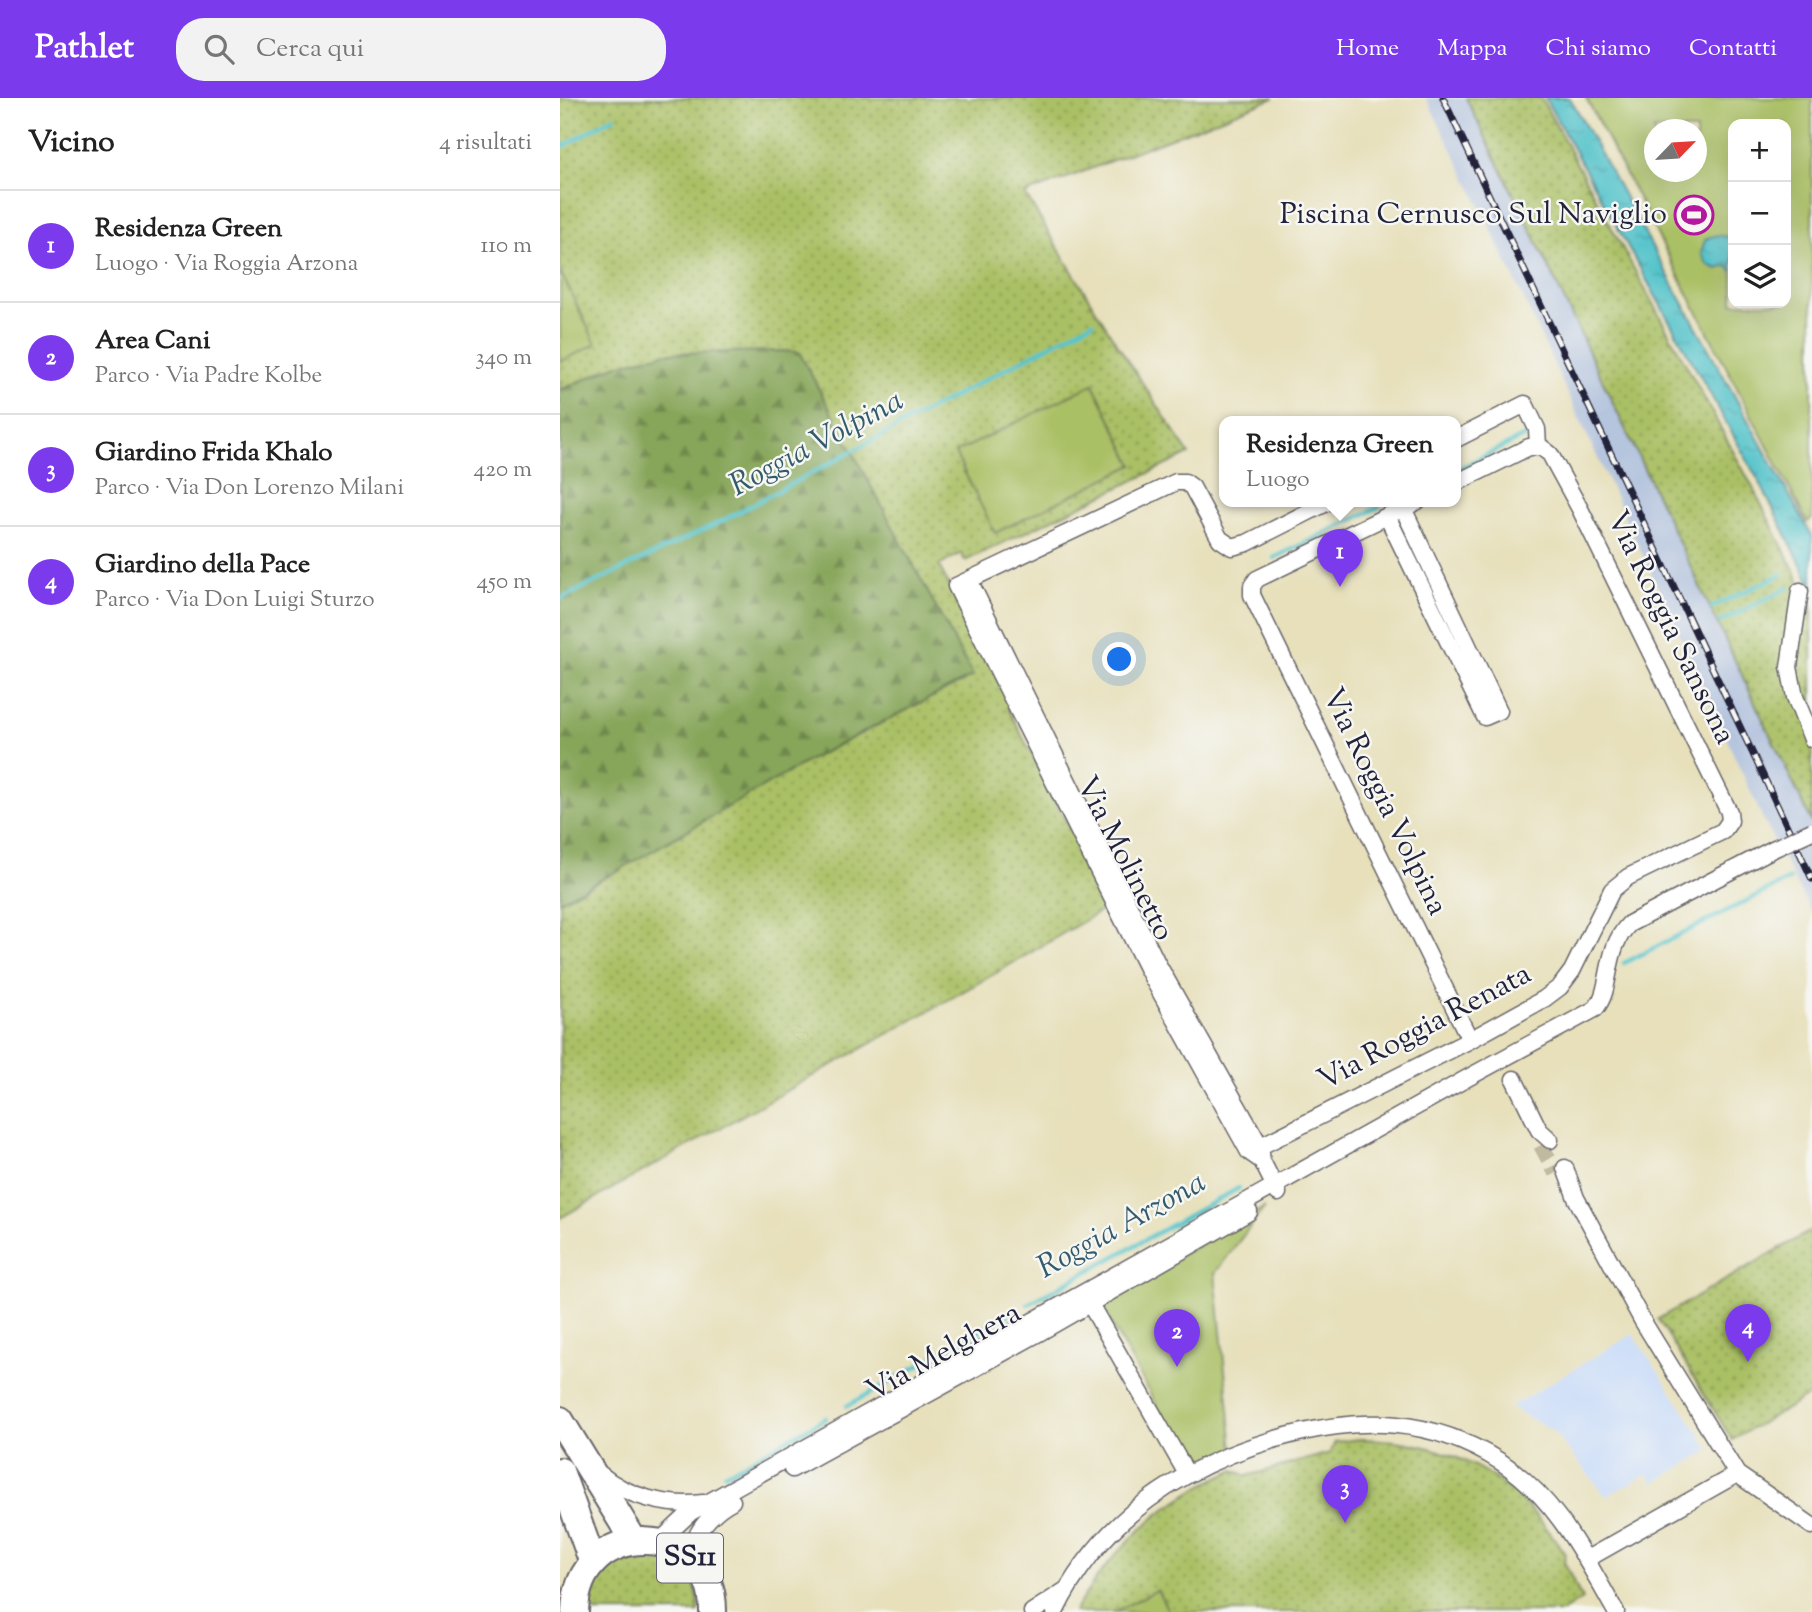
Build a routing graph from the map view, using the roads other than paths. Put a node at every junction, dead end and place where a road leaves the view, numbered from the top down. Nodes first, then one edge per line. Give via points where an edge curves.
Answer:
1 (1461, 436) edge
2 (1544, 450) junction
3 (1461, 480) edge
4 (1318, 507) edge
5 (1399, 508) edge
6 (1800, 591) dead end
7 (1812, 739) edge
8 (1727, 828) joint
9 (1812, 831) edge
10 (1470, 1040) junction
11 (1514, 1079) dead end
12 (1544, 1138) tunnel mouth
13 (1257, 1153) junction
14 (1560, 1171) tunnel mouth
15 (1277, 1190) junction
16 (1086, 1298) junction
17 (560, 1420) edge
18 (585, 1461) junction
19 (560, 1471) edge
20 (1186, 1474) junction
21 (1737, 1474) junction
22 (716, 1499) junction
23 (1812, 1526) edge
24 (646, 1541) junction
25 (1587, 1559) junction
26 (593, 1563) junction
27 (695, 1563) junction
28 (1068, 1589) junction
29 (575, 1612) edge
30 (713, 1612) edge
31 (1031, 1612) edge
32 (1055, 1612) edge
33 (1616, 1612) edge

1 - 2 street, Via Roggia Sansona via 1525,404
2 - 3 street via 1530,447
2 - 8 street, Via Roggia Sansona via 1586,521 1728,809
4 - 13 street, Via Molinetto via 1232,547 1220,539 1194,489 1185,482 1173,483 962,583 1147,968
5 - 5 street via 1485,718 1499,711
5 - 10 street, Via Roggia Volpina via 1257,579 1253,598
6 - 7 street via 1789,667
8 - 10 street, Via Roggia Renata via 1621,881 1608,895 1560,987
9 - 15 street, Via Melghera, bridge via 1629,924 1613,948 1600,1004 1588,1014 1499,1061 1460,1092
10 - 13 street, Via Roggia Renata
11 - 12 street
13 - 15 street, Via Molinetto
14 - 21 street via 1642,1320
15 - 16 street, Via Melghera
16 - 20 street
16 - 22 street, Via Melghera
16 - 27 street, Via Melghera via 851,1437 720,1507 699,1532
17 - 18 main road, SS11
18 - 22 street, Via Melghera via 612,1484 634,1494 693,1504
18 - 24 main road, SS11
19 - 26 main road
20 - 25 street via 1248,1447 1332,1425 1420,1428 1470,1445 1508,1467 1553,1509
20 - 28 street via 1121,1523
21 - 23 street
21 - 25 street
22 - 24 street, Via Melghera
24 - 26 main road, SS11 via 612,1548
24 - 27 main road, SS11 via 677,1548
25 - 33 street
26 - 29 main road via 579,1587
27 - 30 main road, SS11 via 709,1584
28 - 31 street
28 - 32 street

